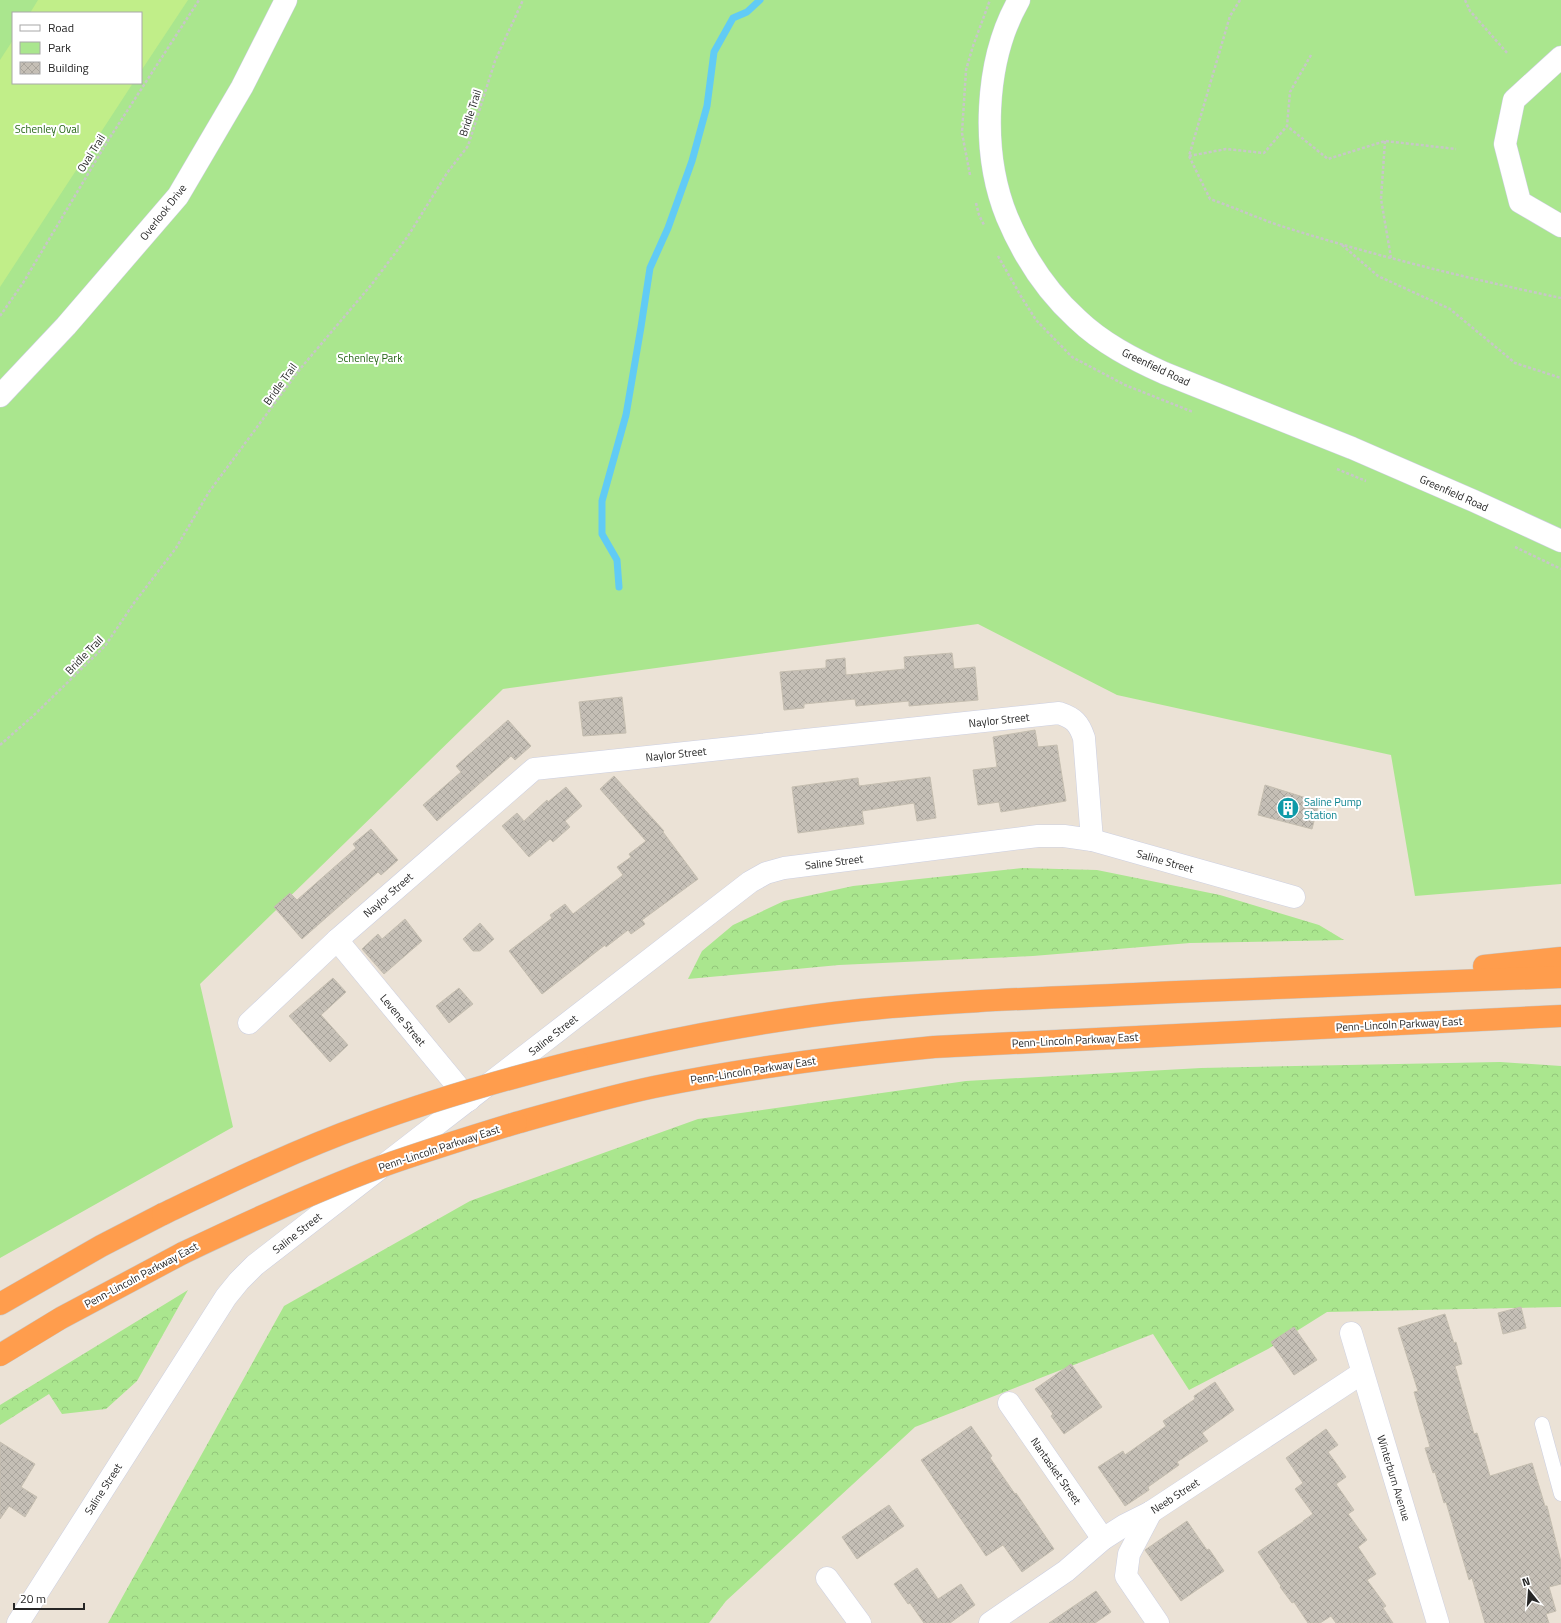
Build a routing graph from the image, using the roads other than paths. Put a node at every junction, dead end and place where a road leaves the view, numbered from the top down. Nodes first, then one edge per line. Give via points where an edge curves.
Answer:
1 (286, 0) edge
2 (1019, 0) edge
3 (1561, 57) edge
4 (1561, 226) edge
5 (0, 396) edge
6 (1561, 541) edge
7 (1092, 840) junction
8 (1294, 897) dead end
9 (337, 940) junction
10 (1561, 958) edge
11 (1561, 977) edge
12 (1278, 987) junction
13 (1561, 1016) edge
14 (249, 1023) dead end
15 (469, 1100) junction
16 (0, 1304) edge
17 (1351, 1333) dead end
18 (0, 1355) edge
19 (1362, 1373) junction
20 (1009, 1403) dead end
21 (1542, 1424) dead end
22 (1561, 1494) edge
23 (1151, 1512) junction
24 (1104, 1539) junction
25 (827, 1578) dead end
26 (18, 1623) edge
27 (860, 1623) edge
28 (990, 1623) edge
29 (1158, 1623) edge
30 (1438, 1623) edge

1 - 5 street, Overlook Drive via 242,87 178,196 71,320
2 - 6 street, Greenfield Road via 998,54 991,92 990,126 996,180 1020,246 1036,272 1077,319 1104,341 1164,374 1352,448
3 - 4 street via 1514,100 1505,144 1520,202
7 - 8 street, Saline Street
7 - 9 street, Naylor Street via 1084,738 1080,727 1070,716 1059,713 534,769
7 - 15 street, Saline Street via 1038,836 784,868 766,873 750,882
9 - 14 street, Naylor Street
9 - 15 street, Levene Street
10 - 12 highway
11 - 12 highway
12 - 16 highway, bridge via 931,1004 859,1010 717,1031 577,1061 505,1079 366,1125 297,1152 163,1214
13 - 18 highway, Penn-Lincoln Parkway East, bridge via 934,1047 793,1063 653,1087 447,1144 380,1167 298,1200 183,1253 61,1318
15 - 26 street, Saline Street via 255,1265 239,1281 226,1297
17 - 19 street, Winterburn Avenue
19 - 23 street, Neeb Street
19 - 30 street, Winterburn Avenue
20 - 24 street, Nantasket Street
21 - 22 lane
23 - 24 street, Neeb Street
23 - 29 street via 1129,1554 1126,1576
24 - 28 street, Neeb Street via 1066,1571
25 - 27 street

